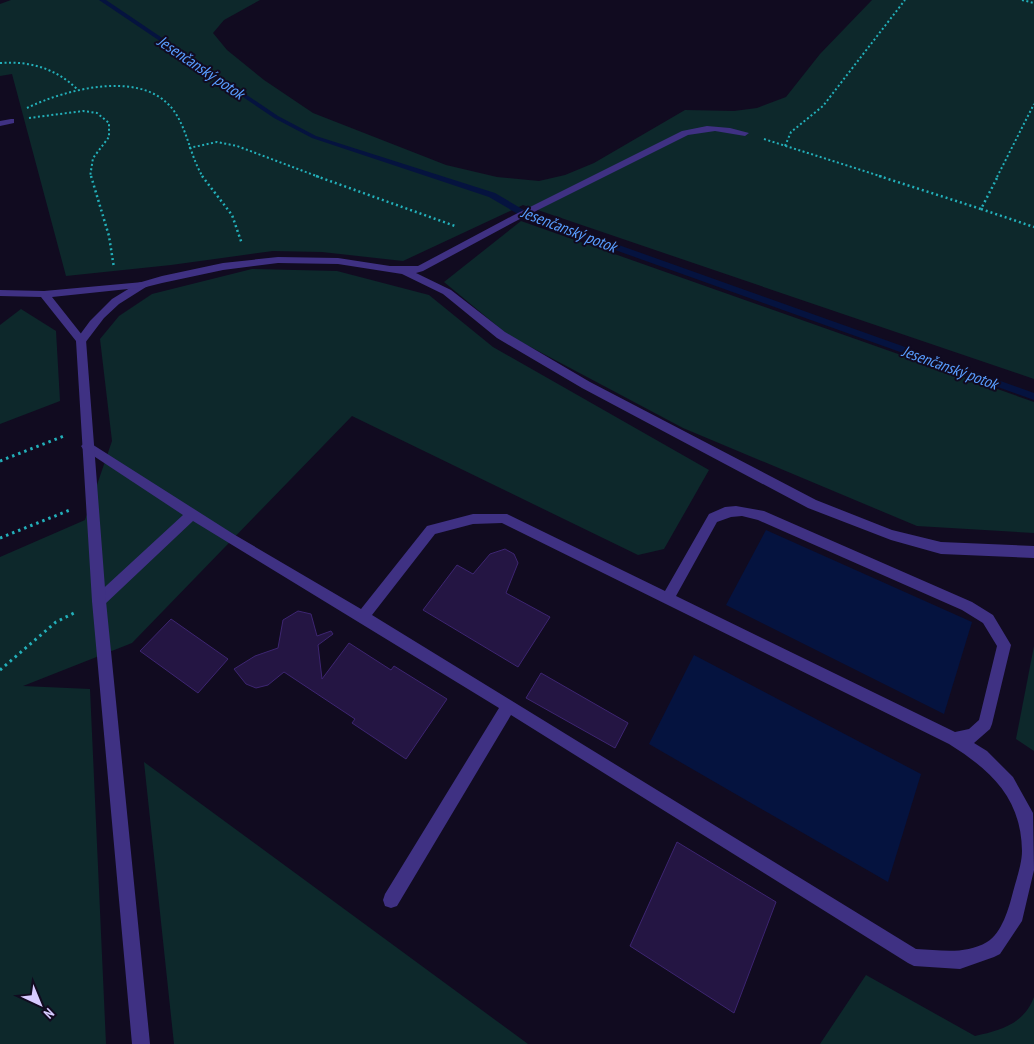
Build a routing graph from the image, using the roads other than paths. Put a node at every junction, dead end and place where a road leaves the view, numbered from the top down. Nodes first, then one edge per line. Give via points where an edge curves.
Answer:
1 (12, 121) road end
2 (0, 124) edge
3 (745, 133) road end
4 (406, 272) junction
5 (143, 285) junction
6 (0, 293) edge
7 (44, 294) junction
8 (80, 340) junction
9 (87, 446) junction
10 (192, 514) junction
11 (1034, 552) edge
12 (667, 599) junction
13 (100, 601) junction
14 (363, 616) junction
15 (508, 706) junction
16 (954, 739) junction
17 (391, 900) dead end
18 (141, 1044) edge

1 - 2 street
3 - 4 street via 708,128 692,130 515,218 429,266
4 - 5 street via 329,260 282,258 242,262
4 - 11 street via 447,292 500,335 586,385 812,504 891,535 941,548
5 - 7 street
5 - 8 street via 106,308
6 - 7 street
7 - 8 street
8 - 9 street
9 - 10 street
9 - 13 street
10 - 13 street
10 - 14 street
12 - 14 street via 502,518 473,519 431,530
12 - 16 street
12 - 16 street via 713,518 724,511 738,509 760,515 967,606 988,619 1004,645 985,724 973,736
13 - 18 street
14 - 15 street
15 - 16 street via 914,957 960,960 994,948 1014,921 1030,853 1025,813 1008,782 982,756
15 - 17 street

